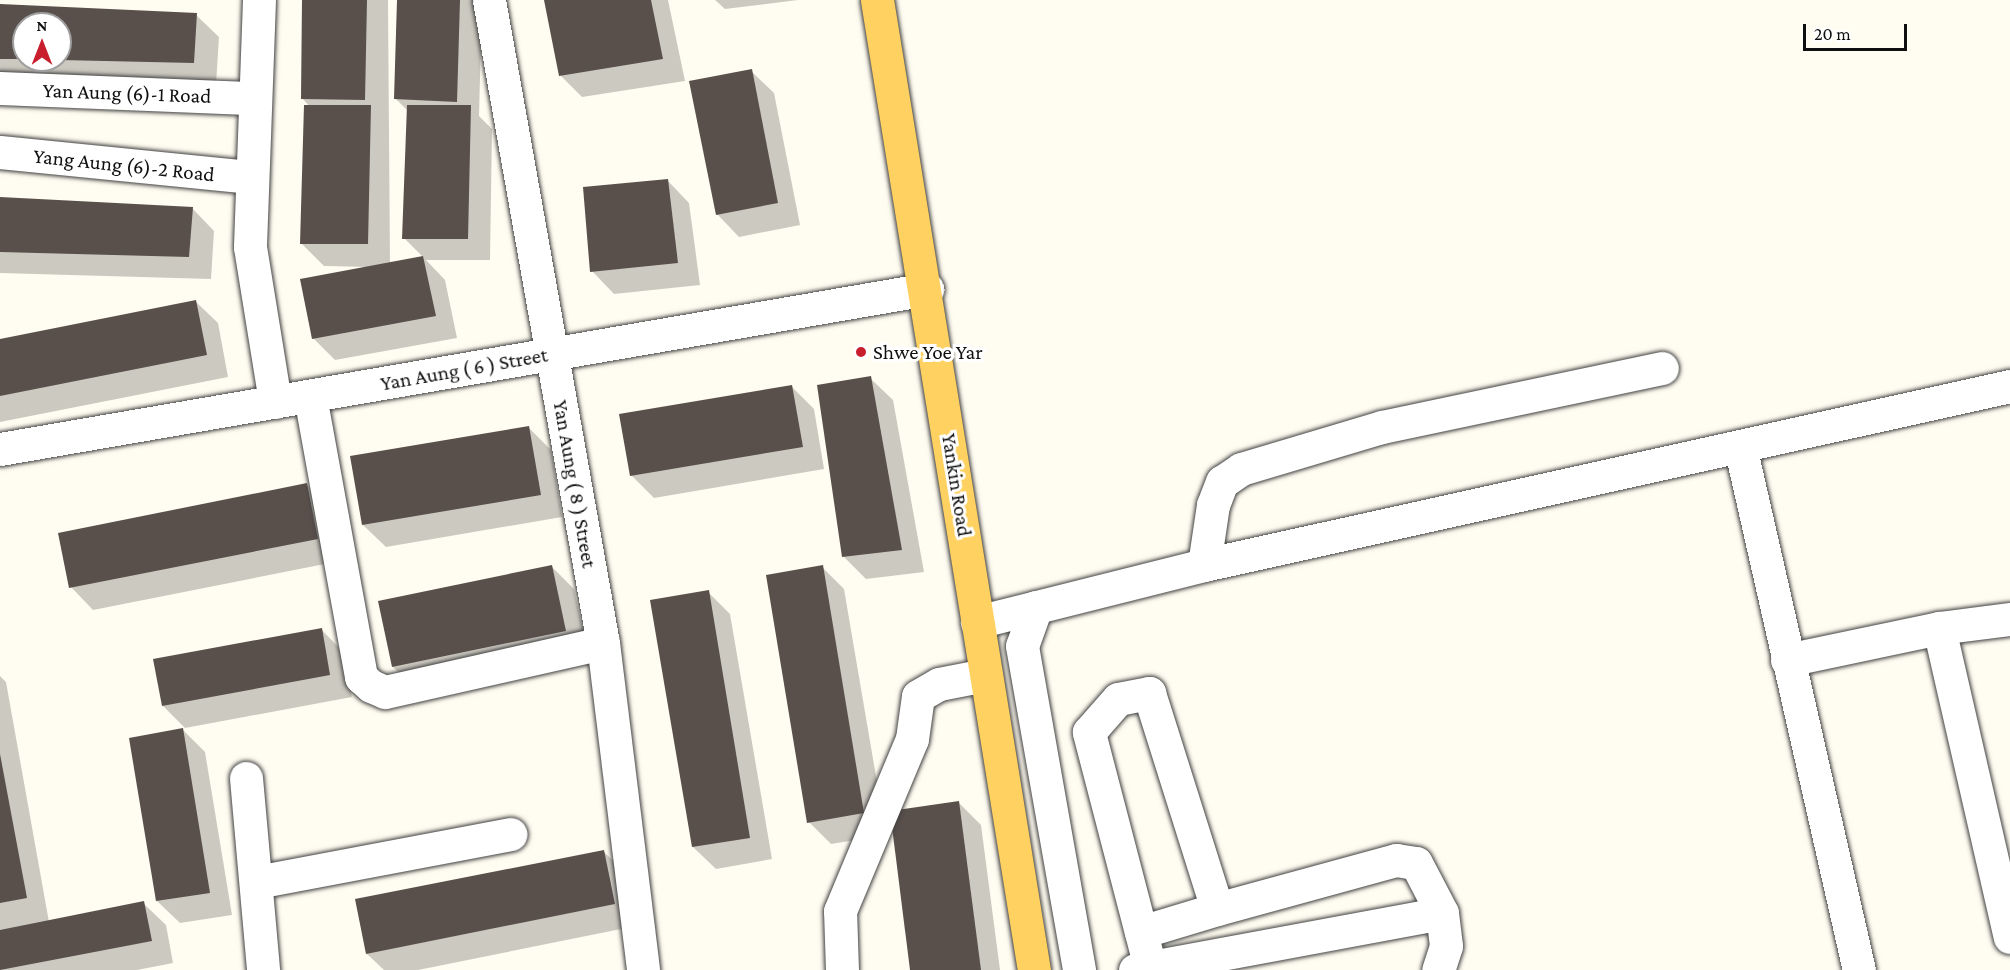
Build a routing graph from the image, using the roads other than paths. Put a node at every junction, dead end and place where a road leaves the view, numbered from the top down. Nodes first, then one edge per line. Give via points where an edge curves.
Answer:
1 (259, 0) edge
2 (489, 0) edge
3 (877, 0) edge
4 (0, 88) edge
5 (254, 98) junction
6 (0, 152) edge
7 (249, 177) junction
8 (927, 289) junction
9 (552, 354) junction
10 (1662, 368) dead end
11 (2010, 386) edge
12 (310, 396) junction
13 (274, 402) junction
14 (1740, 446) junction
15 (0, 449) edge
16 (1204, 564) junction
17 (1036, 607) junction
18 (2010, 619) edge
19 (977, 622) junction
20 (1939, 628) junction
21 (603, 643) junction
22 (1787, 660) junction
23 (985, 675) junction
24 (246, 778) dead end
25 (512, 834) dead end
26 (257, 882) junction
27 (1217, 909) junction
28 (1442, 913) junction
29 (1141, 932) junction
30 (2010, 936) edge
31 (1143, 968) edge
32 (263, 970) edge
33 (644, 970) edge
34 (842, 970) edge
35 (1035, 970) edge
36 (1079, 970) edge
37 (1437, 970) edge
38 (1859, 970) edge

1 - 5 street
2 - 9 street, Yan Aung ( 8 ) Street
3 - 8 main road, Yankin Road
4 - 5 street, Yan Aung (6)-1 Road
5 - 7 street
6 - 7 street, Yang Aung (6)-2 Road
7 - 13 street via 250,247
8 - 9 street, Yan Aung ( 6 ) Street
8 - 19 main road, Yankin Road
9 - 12 street, Yan Aung ( 6 ) Street
9 - 21 street, Yan Aung ( 8 ) Street
10 - 16 street via 1382,427 1241,468 1222,482 1213,505
11 - 14 street
12 - 13 street, Yan Aung ( 6 ) Street
12 - 21 street via 362,677 371,686 385,692
13 - 15 street, Yan Aung ( 6 ) Street
14 - 16 street
14 - 22 street
16 - 17 street
17 - 19 street
17 - 36 street via 1023,646
18 - 20 street
19 - 23 main road, Yankin Road
20 - 22 street
20 - 30 street
21 - 33 street, Yan Aung ( 8 ) Street
22 - 38 street
23 - 34 street via 939,684 918,696 912,739 840,911
23 - 35 main road, Yankin Road
24 - 26 street
25 - 26 street
26 - 32 street
27 - 28 street via 1396,860 1416,863
27 - 29 street
27 - 29 street via 1149,693 1118,699 1089,732
28 - 31 street
28 - 37 street via 1446,946
29 - 31 street

